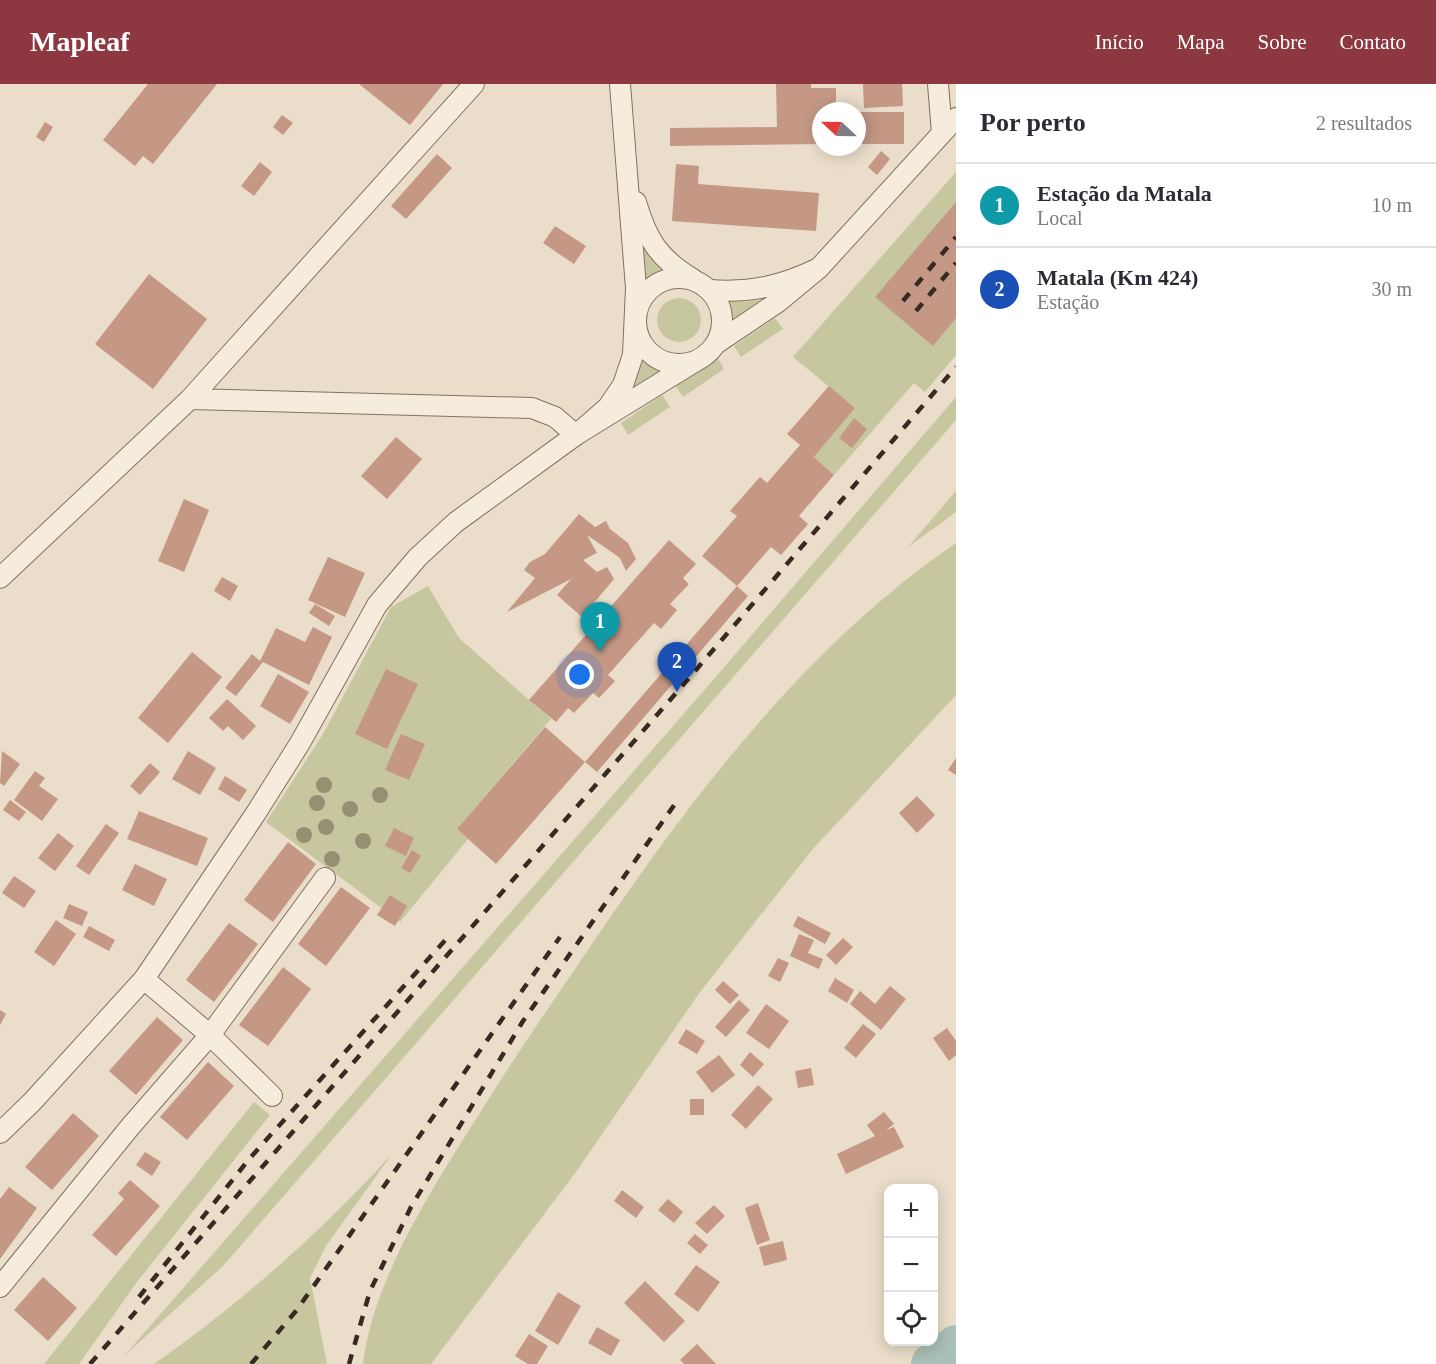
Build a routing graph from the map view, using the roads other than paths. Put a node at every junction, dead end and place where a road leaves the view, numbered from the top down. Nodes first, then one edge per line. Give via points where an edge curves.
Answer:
1 (474, 84) edge
2 (620, 84) edge
3 (938, 84) edge
4 (956, 118) edge
5 (942, 133) junction
6 (628, 177) junction
7 (819, 268) junction
8 (704, 286) junction
9 (636, 323) junction
10 (717, 343) junction
11 (696, 361) junction
12 (190, 399) junction
13 (576, 435) junction
14 (0, 578) edge
15 (325, 878) dead end
16 (144, 979) junction
17 (210, 1035) junction
18 (272, 1096) dead end
19 (0, 1133) edge
20 (0, 1287) edge

1 - 12 street
2 - 6 street
3 - 5 street
4 - 5 street
5 - 7 street
6 - 8 street via 642,223 656,249 671,266
6 - 9 street
7 - 8 street via 788,283 758,290
7 - 10 street via 778,302
8 - 9 street via 676,278 656,285 641,301
8 - 10 street via 719,302 723,316
9 - 11 street via 639,336 656,357 669,363
9 - 13 street via 633,355 623,385 608,407
10 - 11 street
11 - 13 street
12 - 13 street via 532,408 555,417
12 - 14 street
13 - 16 street via 456,522 418,557 377,605 300,743
15 - 17 street
16 - 17 street
16 - 19 street
17 - 18 street
17 - 20 street

